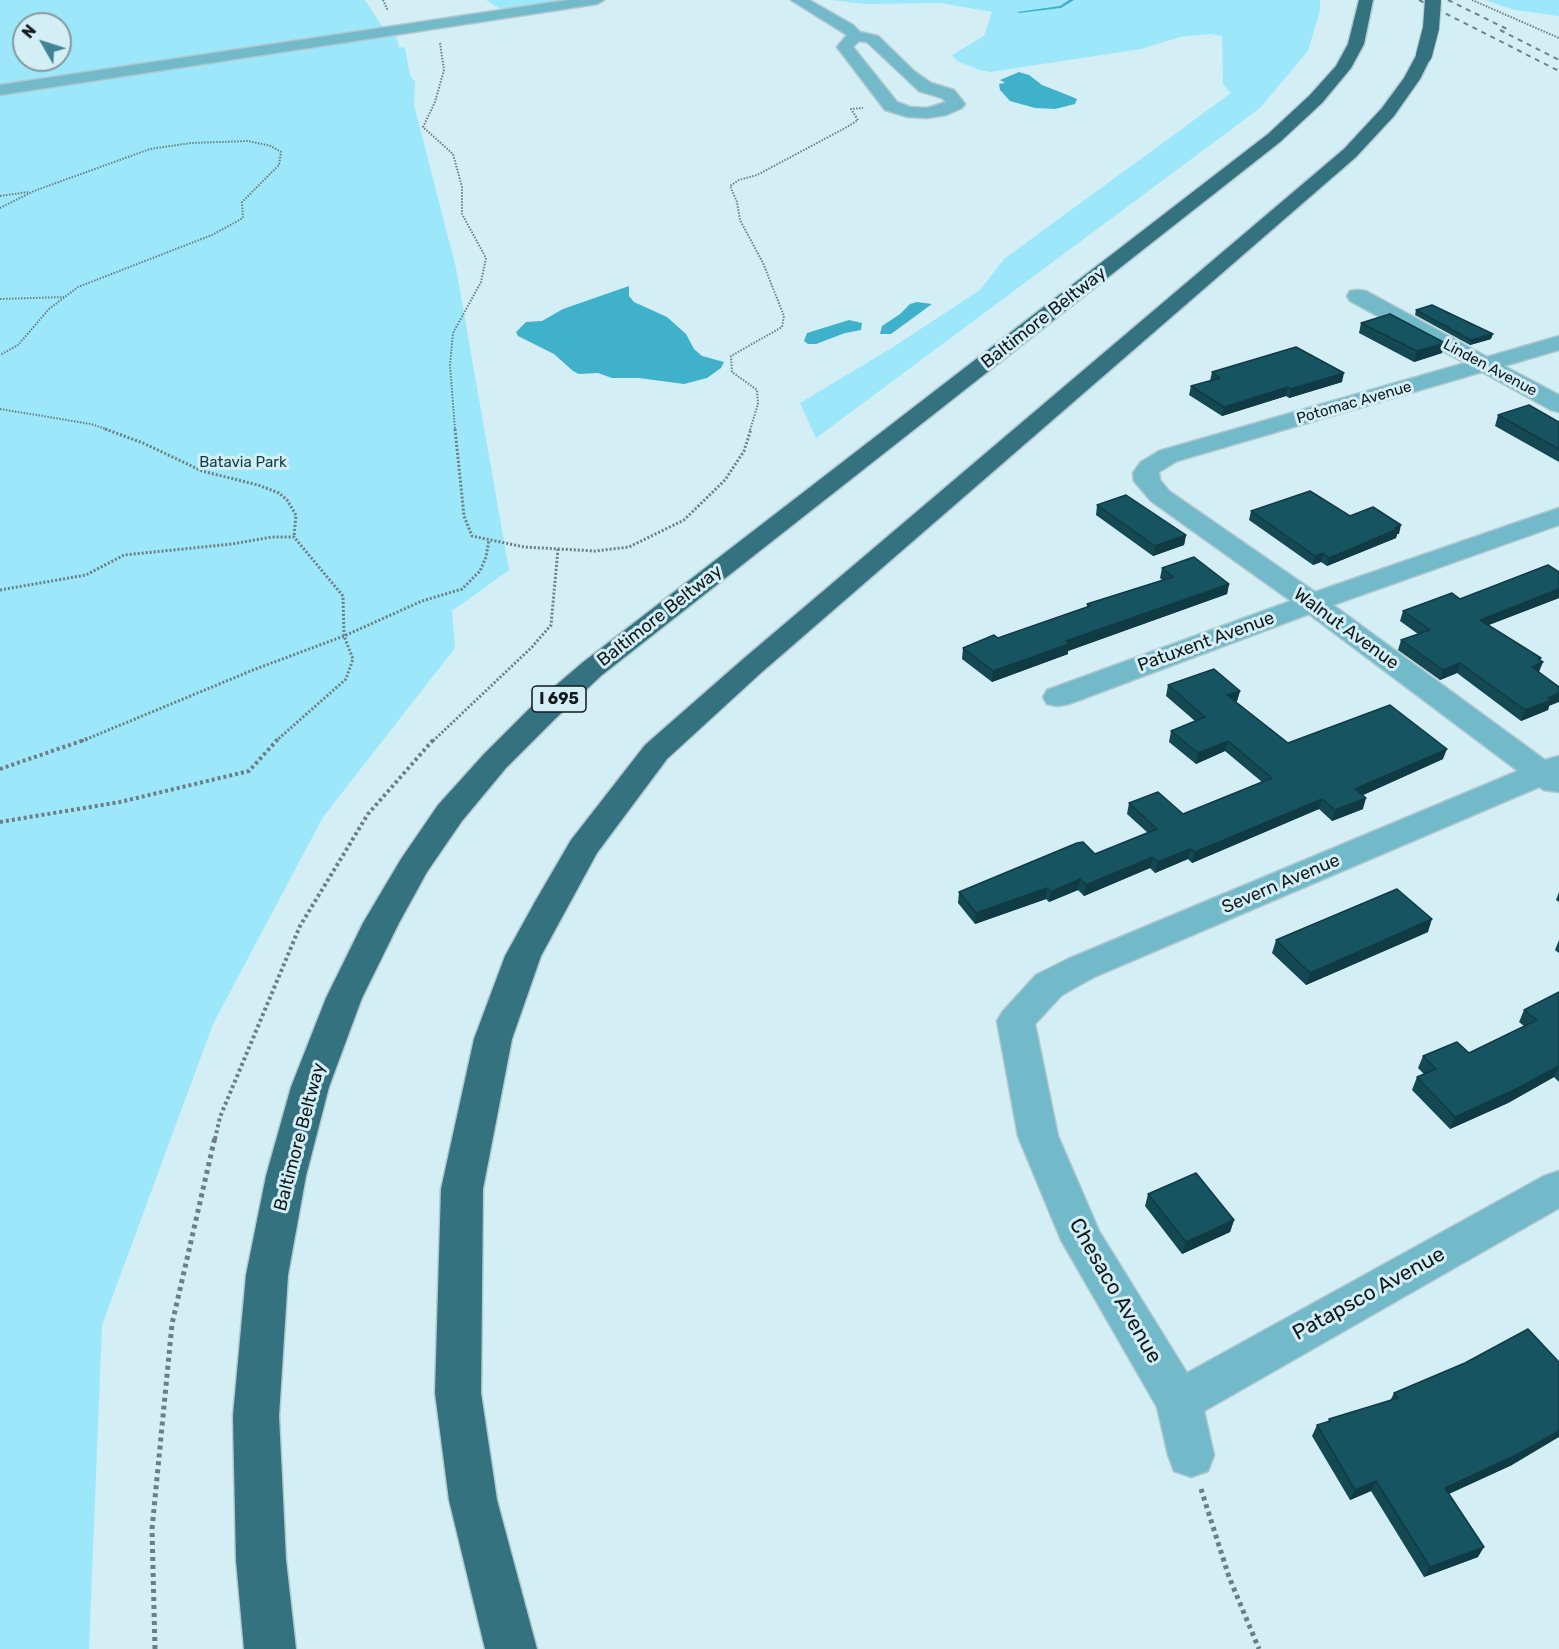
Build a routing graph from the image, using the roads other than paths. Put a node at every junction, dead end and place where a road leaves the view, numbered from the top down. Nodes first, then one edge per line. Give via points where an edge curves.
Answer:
1 (597, 0) edge
2 (798, 0) edge
3 (1366, 0) edge
4 (1433, 0) edge
5 (855, 35) junction
6 (0, 90) edge
7 (1358, 296) dead end
8 (1559, 343) edge
9 (1486, 365) junction
10 (1559, 405) edge
11 (1150, 466) joint
12 (1559, 516) edge
13 (1312, 603) junction
14 (1058, 697) dead end
15 (1553, 775) edge
16 (1016, 1021) joint
17 (1559, 1188) edge
18 (1179, 1401) junction
19 (1191, 1455) road end
20 (270, 1649) edge
21 (512, 1649) edge

1 - 6 street
2 - 5 street
3 - 20 highway, Baltimore Beltway / I 695 via 1356,44 1343,68 1274,138 592,669 495,761 450,813 413,867 344,998 310,1087 286,1176 267,1275 256,1416 261,1560
4 - 21 highway, bridge via 1424,55 1412,79 1350,153 656,752 595,830 553,900 523,956 493,1039 462,1189 458,1393 473,1500
5 - 5 street via 844,47 891,106 927,113 956,104 948,94 925,87 908,74 872,39
7 - 9 street, Linden Avenue
8 - 9 street, Potomac Avenue
9 - 10 street, Linden Avenue
9 - 11 street, Potomac Avenue via 1168,456
11 - 13 street, Walnut Avenue via 1147,481 1160,496
12 - 13 street, Patuxent Avenue
13 - 14 street, Patuxent Avenue
13 - 15 street, Walnut Avenue
15 - 16 street, Severn Avenue via 1081,968 1049,985
16 - 18 street, Chesaco Avenue via 1038,1136 1082,1240
17 - 18 street, Patapsco Avenue
18 - 19 street, Chesaco Avenue

